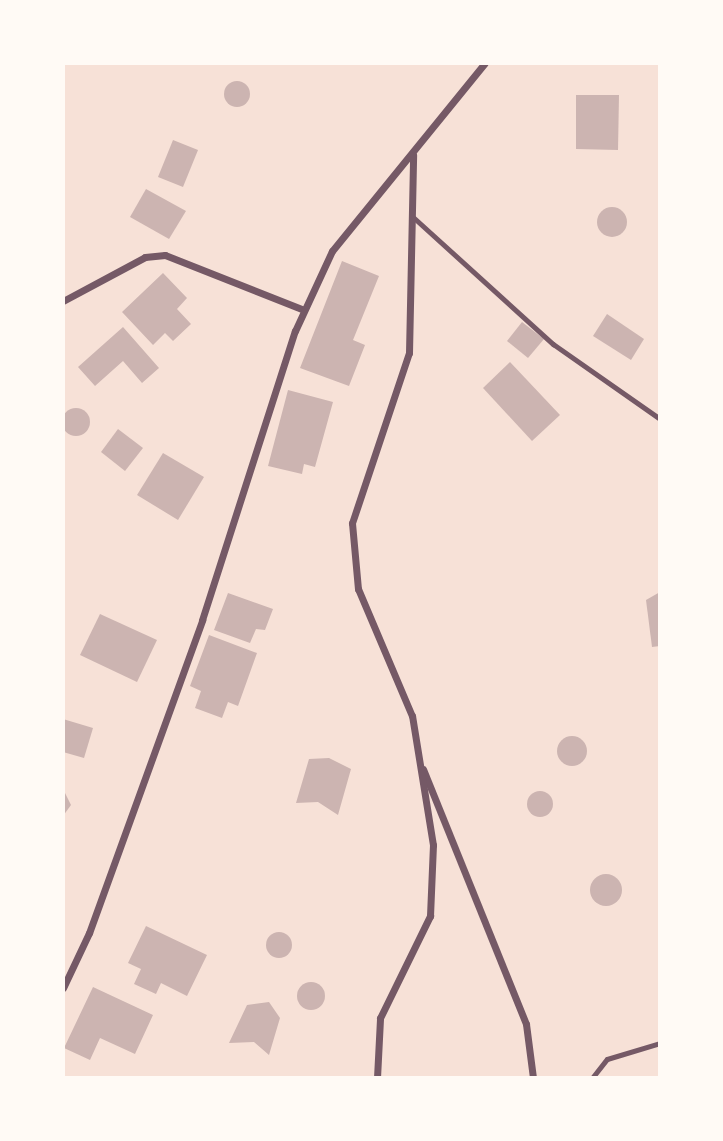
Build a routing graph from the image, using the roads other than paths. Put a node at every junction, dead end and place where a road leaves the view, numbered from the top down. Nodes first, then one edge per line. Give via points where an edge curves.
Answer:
1 (485, 63) edge
2 (414, 154) junction
3 (414, 218) junction
4 (63, 301) edge
5 (304, 310) junction
6 (660, 419) edge
7 (417, 755) junction
8 (63, 988) edge
9 (660, 1043) edge
10 (377, 1078) edge
11 (533, 1078) edge
12 (592, 1078) edge

1 - 2 street
2 - 3 street
2 - 5 street via 332,251
3 - 6 lane via 553,344
3 - 7 street via 409,352 352,523 359,589 412,716
4 - 5 street via 145,257 165,256
5 - 8 street via 202,620 89,933
7 - 10 street via 433,845 430,916 380,1018
7 - 11 street via 526,1024
9 - 12 lane via 607,1059

